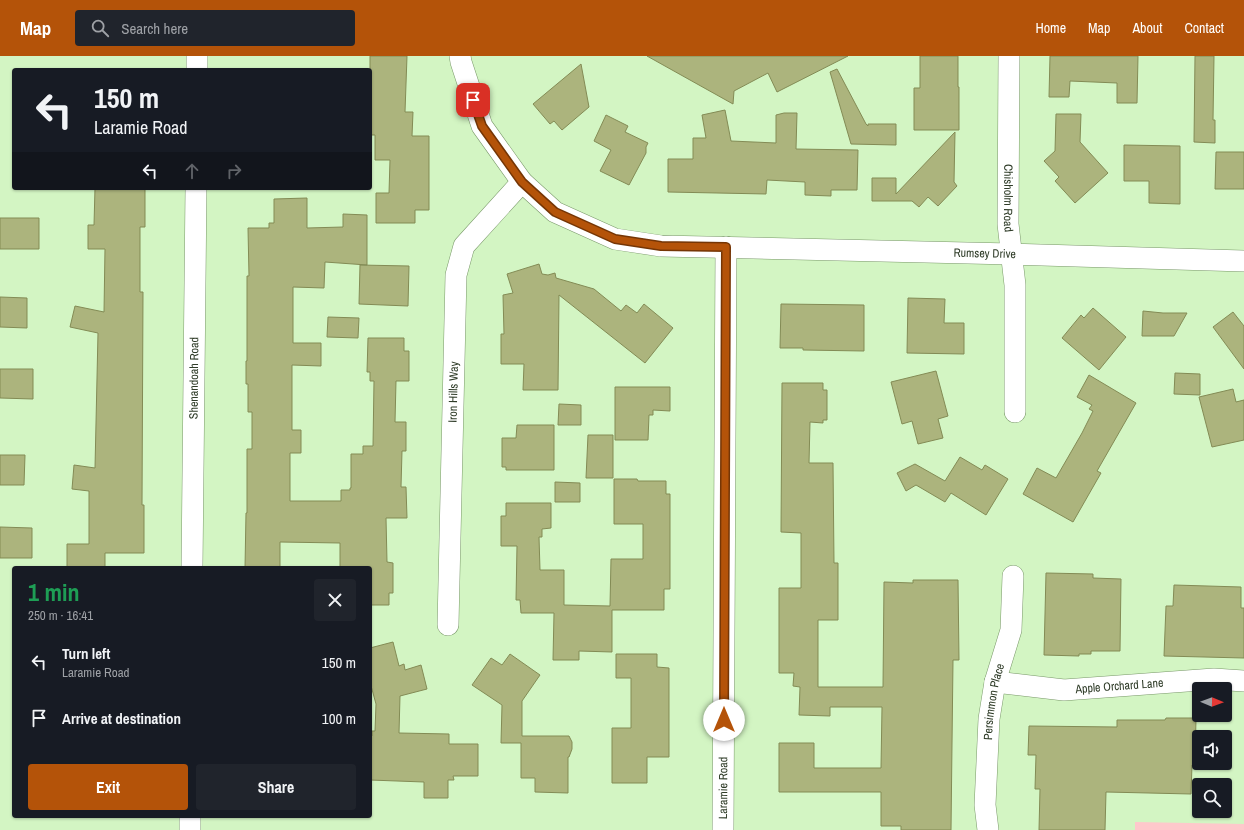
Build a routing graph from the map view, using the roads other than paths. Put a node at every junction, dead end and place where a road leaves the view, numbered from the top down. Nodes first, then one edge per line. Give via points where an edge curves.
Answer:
1 (197, 56) edge
2 (460, 56) edge
3 (1009, 56) edge
4 (196, 68) edge
5 (522, 182) junction
6 (196, 190) edge
7 (726, 247) junction
8 (1011, 254) junction
9 (1244, 261) edge
10 (1015, 412) dead end
11 (192, 566) edge
12 (1013, 576) dead end
13 (448, 625) dead end
14 (1244, 681) edge
15 (995, 682) junction
16 (190, 818) edge
17 (190, 830) edge
18 (723, 830) edge
19 (988, 830) edge

1 - 4 street
2 - 5 street via 482,126
3 - 8 street, Chisholm Road via 1008,224
5 - 7 street via 555,212 615,239 661,246
5 - 13 street, Iron Hills Way via 464,246 456,275
6 - 11 street, Shenandoah Road
7 - 8 street, Rumsey Drive
7 - 18 street, Laramie Road
8 - 9 street, Rumsey Drive
8 - 10 street, Chisholm Road via 1015,285
12 - 15 street, Persimmon Place via 1011,630
14 - 15 street, Apple Orchard Lane via 1214,679 1064,690
15 - 19 street, Persimmon Place via 989,719 985,805
16 - 17 street

